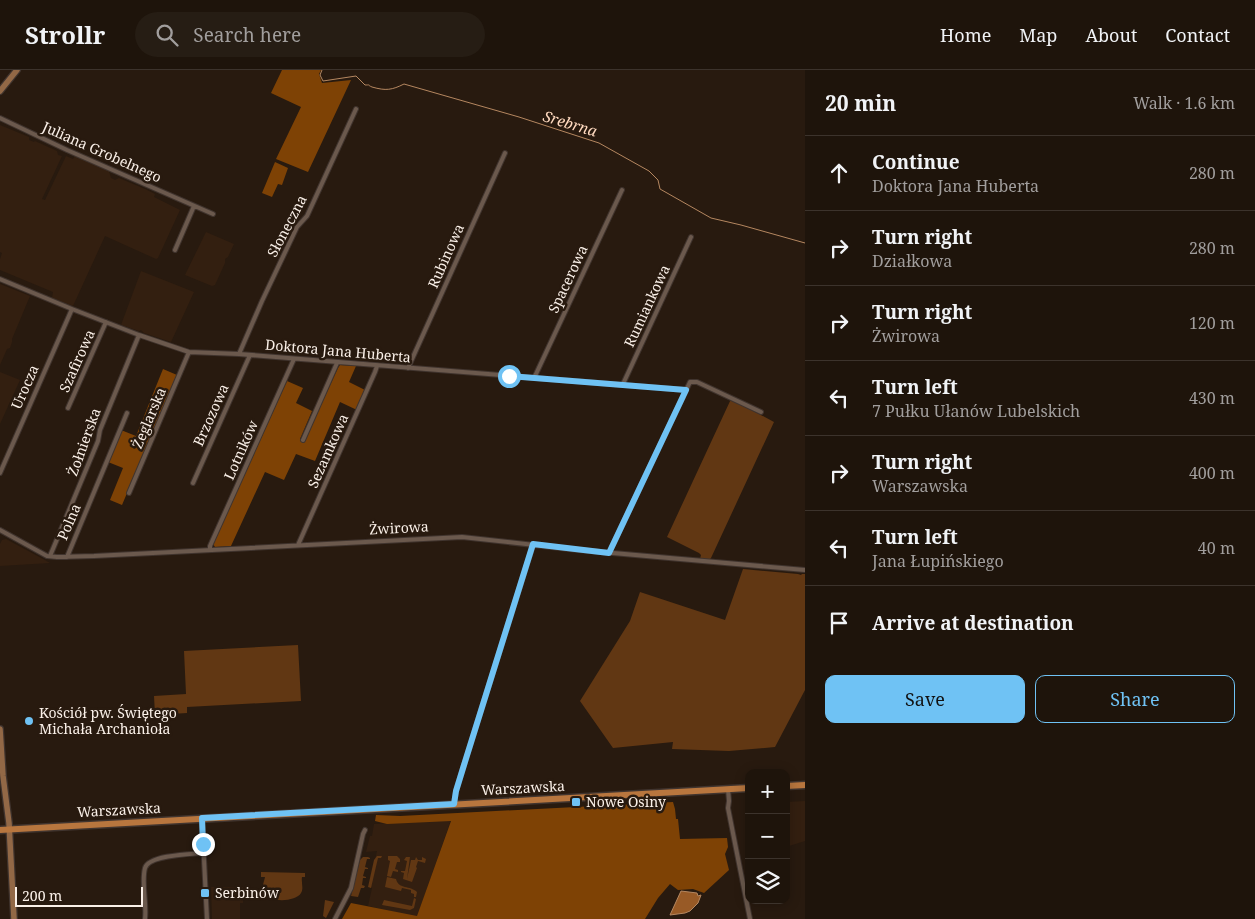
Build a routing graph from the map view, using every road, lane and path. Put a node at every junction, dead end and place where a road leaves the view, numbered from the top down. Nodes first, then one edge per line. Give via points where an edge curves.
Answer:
1 (17, 70) edge
2 (0, 91) edge
3 (356, 109) dead end
4 (0, 118) edge
5 (505, 153) dead end
6 (622, 190) dead end
7 (194, 206) junction
8 (214, 214) dead end
9 (691, 238) dead end
10 (174, 250) dead end
11 (0, 280) edge
12 (72, 309) junction
13 (106, 322) junction
14 (138, 335) junction
15 (189, 352) junction
16 (239, 354) junction
17 (250, 355) junction
18 (294, 359) junction
19 (337, 363) junction
20 (376, 366) junction
21 (408, 368) junction
22 (534, 378) junction
23 (622, 384) junction
24 (686, 390) junction
25 (68, 408) dead end
26 (761, 412) dead end
27 (127, 413) dead end
28 (303, 440) dead end
29 (0, 473) edge
30 (193, 483) dead end
31 (129, 493) dead end
32 (0, 530) edge
33 (533, 544) junction
34 (298, 545) junction
35 (210, 550) junction
36 (609, 553) junction
37 (50, 556) junction
38 (67, 557) junction
39 (805, 570) edge
40 (0, 731) edge
41 (805, 785) edge
42 (790, 786) edge
43 (745, 788) edge
44 (728, 789) junction
45 (454, 804) junction
46 (202, 818) junction
47 (10, 829) junction
48 (0, 830) edge
49 (365, 830) dead end
50 (203, 853) junction
51 (14, 919) edge
52 (145, 919) edge
53 (207, 919) edge
54 (334, 919) edge
55 (750, 919) edge

1 - 2 street
3 - 16 street, Słoneczna via 306,216 293,235
4 - 7 street, Juliana Grobelnego
5 - 21 street, Rubinowa
6 - 22 street, Spacerowa
7 - 8 street, Juliana Grobelnego
7 - 10 street
9 - 23 street, Rumiankowa
11 - 12 street, Doktora Jana Huberta
12 - 13 street, Doktora Jana Huberta
12 - 29 street, Urocza
13 - 14 street, Doktora Jana Huberta
13 - 25 street, Szafirowa
14 - 15 street, Doktora Jana Huberta
14 - 37 street, Żołnierska
15 - 16 street, Doktora Jana Huberta
15 - 31 street, Żeglarska
16 - 17 street, Doktora Jana Huberta
17 - 18 street, Doktora Jana Huberta
17 - 30 street, Brzozowa
18 - 19 street, Doktora Jana Huberta
18 - 35 street, Lotników
19 - 20 street, Doktora Jana Huberta
19 - 28 street
20 - 21 street, Doktora Jana Huberta
20 - 34 street, Sezamkowa
21 - 22 street, Doktora Jana Huberta
22 - 23 street, Doktora Jana Huberta
23 - 24 street, Doktora Jana Huberta
24 - 26 street, Doktora Jana Huberta via 690,382 697,382
24 - 36 street
27 - 38 street, Polna
32 - 37 street, Żwirowa
33 - 34 street, Żwirowa via 454,537
33 - 36 street, Żwirowa
33 - 45 street
34 - 35 street, Żwirowa
35 - 38 street, Żwirowa
36 - 39 street, Żwirowa
37 - 38 street, Żwirowa
40 - 47 street
41 - 42 main road
43 - 44 main road, Warszawska
44 - 45 main road, Warszawska
44 - 55 street via 728,808
45 - 46 main road, Warszawska
46 - 47 main road, Warszawska
46 - 50 street
47 - 48 main road, Warszawska
47 - 51 street
49 - 54 street via 351,888
50 - 52 street via 170,856 148,863 144,876
50 - 53 street

